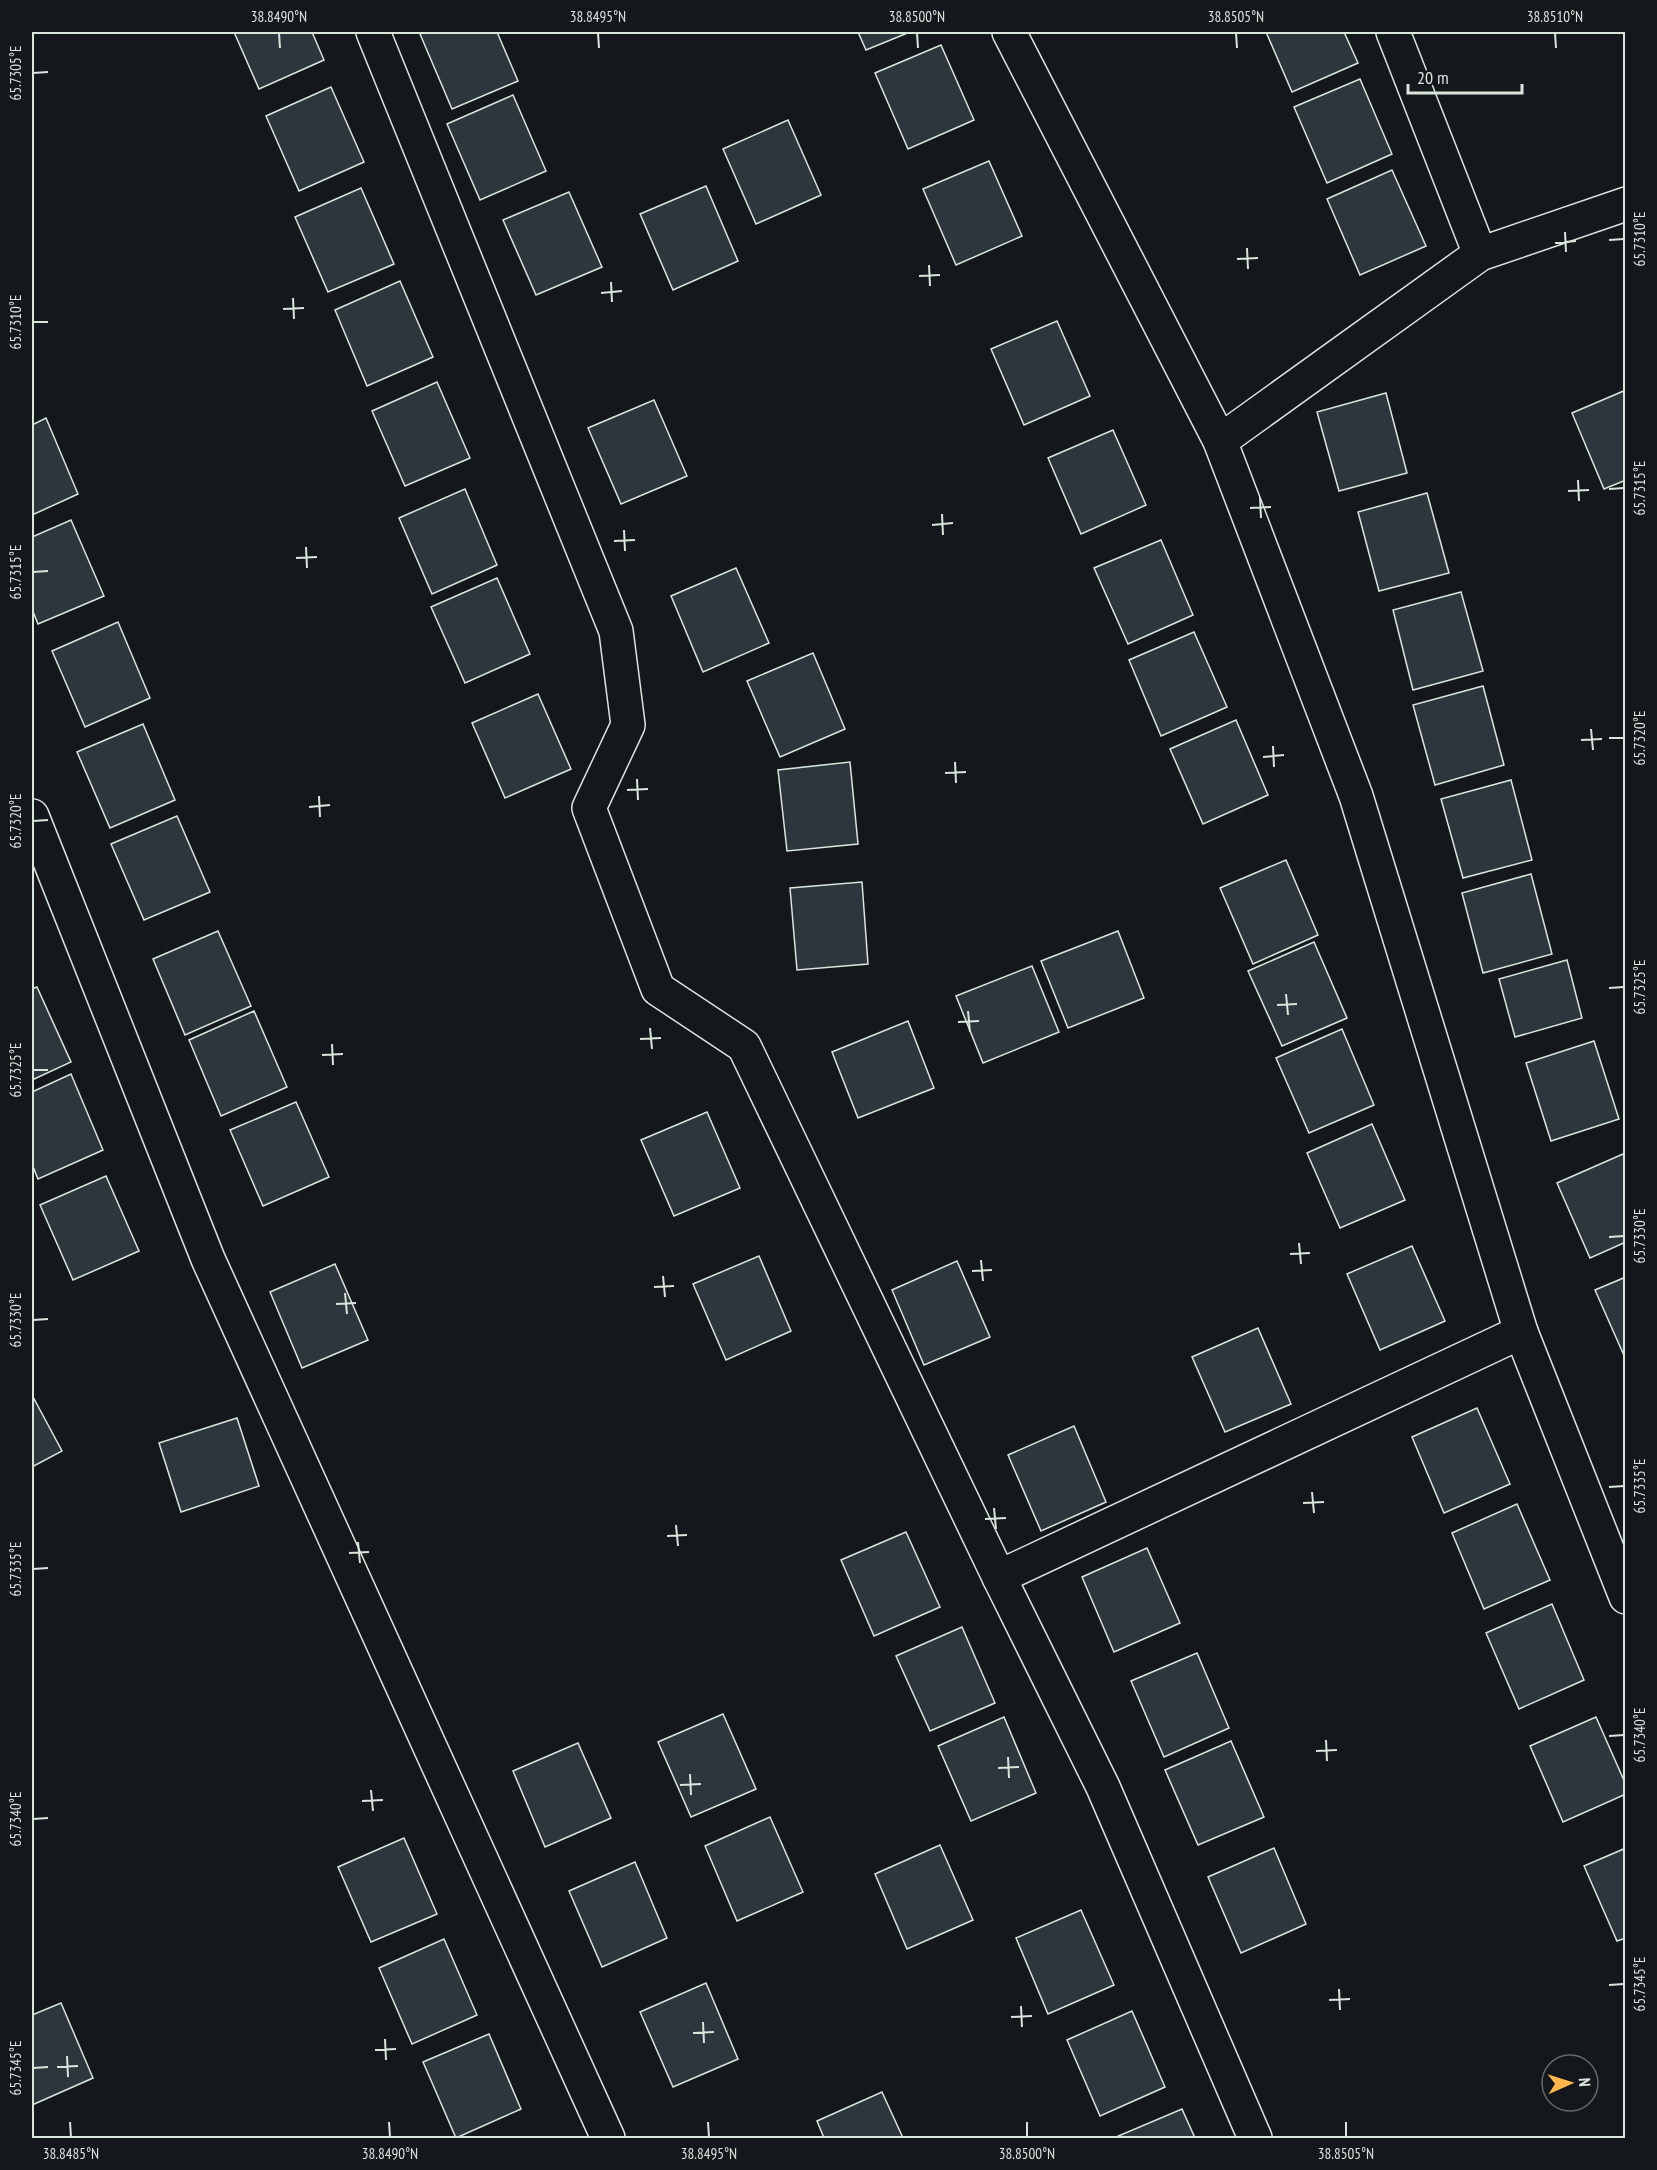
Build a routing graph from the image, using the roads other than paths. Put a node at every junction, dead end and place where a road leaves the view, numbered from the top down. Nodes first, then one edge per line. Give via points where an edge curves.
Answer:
1 (373, 32) edge
2 (1009, 32) edge
3 (1393, 32) edge
4 (1626, 204) edge
5 (1480, 254) junction
6 (1220, 441) junction
7 (32, 816) edge
8 (1521, 1332) junction
9 (999, 1577) junction
10 (1626, 1597) edge
11 (608, 2139) edge
12 (1255, 2139) edge

1 - 9 street via 616,631 628,724 589,808 658,989 744,1046
2 - 6 street
3 - 5 street
4 - 5 street
5 - 6 street
6 - 8 street via 1356,796
7 - 11 street via 208,1259
8 - 9 street
8 - 10 street
9 - 12 street via 1103,1787

